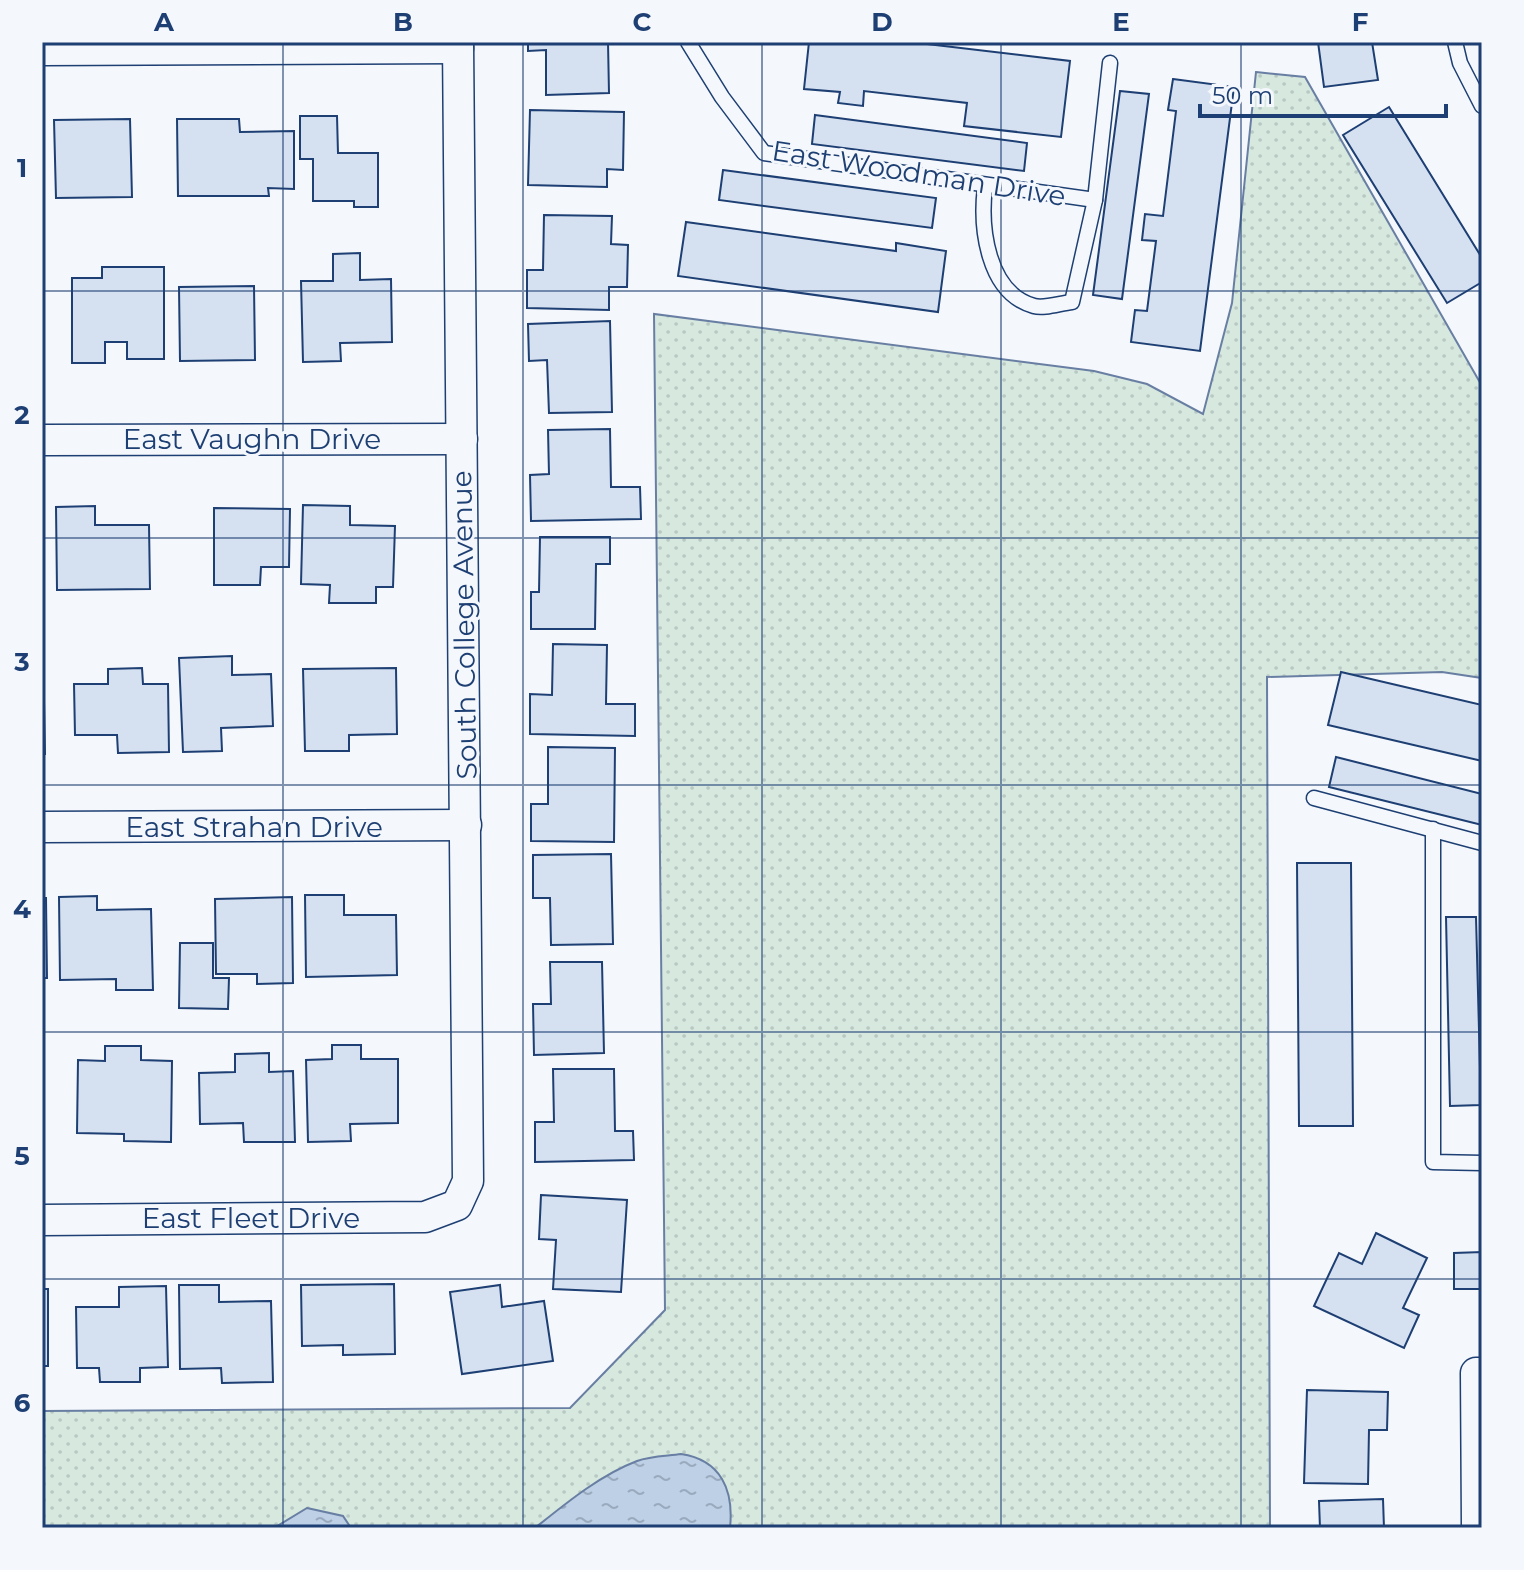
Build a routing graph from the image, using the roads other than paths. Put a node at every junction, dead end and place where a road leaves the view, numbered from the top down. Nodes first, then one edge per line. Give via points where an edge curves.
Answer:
1 (688, 42) edge
2 (1455, 42) edge
3 (458, 45) edge
4 (42, 50) edge
5 (1110, 63) dead end
6 (1482, 106) edge
7 (985, 187) junction
8 (1095, 200) junction
9 (462, 439) junction
10 (42, 440) edge
11 (1314, 798) dead end
12 (466, 825) junction
13 (42, 827) edge
14 (1433, 829) junction
15 (1482, 843) edge
16 (1482, 1163) edge
17 (457, 1205) joint
18 (42, 1220) edge
19 (1479, 1373) edge
20 (1477, 1528) edge

1 - 7 lane, East Woodman Drive via 764,153
2 - 6 lane
3 - 4 street
3 - 9 street, South College Avenue
5 - 8 lane
7 - 8 lane, East Woodman Drive
7 - 8 lane via 986,253 1012,293 1036,307 1072,302
9 - 10 street, East Vaughn Drive
9 - 12 street, South College Avenue
11 - 14 lane
12 - 13 street, East Strahan Drive
12 - 17 street, South College Avenue via 468,1181
14 - 15 lane
14 - 16 lane via 1433,1162
17 - 18 street, East Fleet Drive via 425,1217
19 - 20 street

